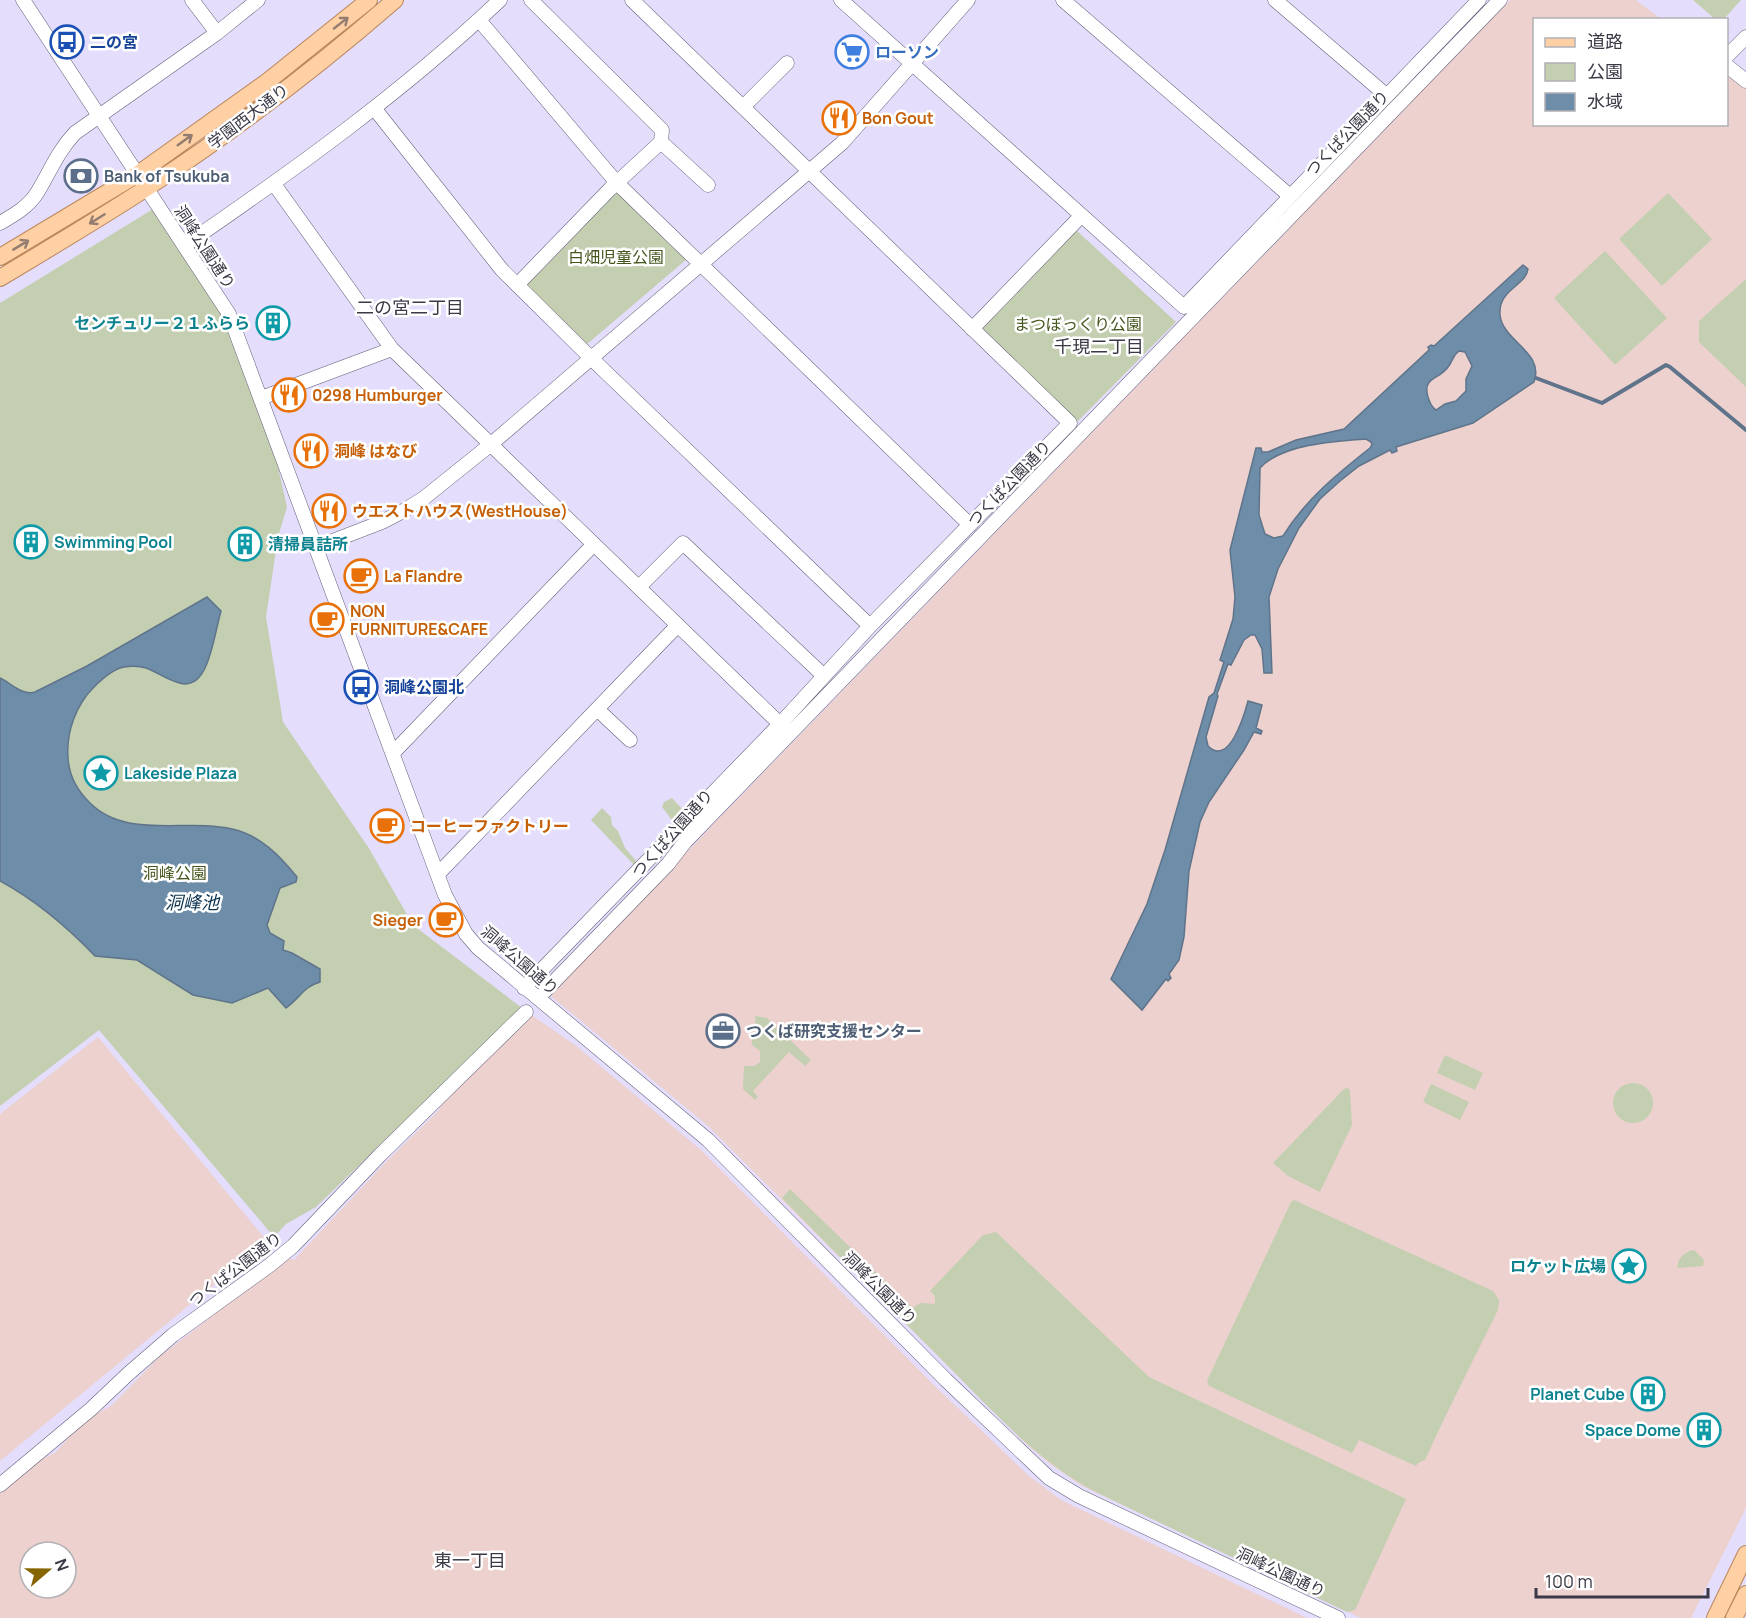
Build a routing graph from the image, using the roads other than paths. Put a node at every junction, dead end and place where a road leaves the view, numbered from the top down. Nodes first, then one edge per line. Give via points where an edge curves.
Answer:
1 (23, 0) edge
2 (192, 0) edge
3 (258, 0) edge
4 (369, 0) edge
5 (395, 0) edge
6 (500, 0) edge
7 (531, 0) edge
8 (632, 0) edge
9 (841, 0) edge
10 (968, 0) edge
11 (1063, 0) edge
12 (1275, 0) edge
13 (1479, 0) edge
14 (1500, 0) edge
15 (479, 20) junction
16 (217, 33) junction
17 (1746, 37) edge
18 (1728, 55) edge
19 (787, 63) dead end
20 (913, 65) junction
21 (1728, 67) edge
22 (1746, 81) edge
23 (1386, 95) junction
24 (743, 107) junction
25 (374, 108) junction
26 (99, 116) junction
27 (661, 142) junction
28 (809, 171) junction
29 (142, 181) junction
30 (617, 183) junction
31 (274, 184) junction
32 (708, 185) dead end
33 (1290, 196) junction
34 (1081, 216) junction
35 (0, 223) edge
36 (185, 245) junction
37 (0, 257) edge
38 (701, 264) junction
39 (0, 278) edge
40 (517, 285) junction
41 (972, 329) junction
42 (392, 349) junction
43 (591, 358) junction
44 (261, 398) junction
45 (490, 445) junction
46 (970, 525) junction
47 (594, 544) junction
48 (316, 547) junction
49 (639, 587) junction
50 (678, 625) junction
51 (870, 626) junction
52 (824, 676) junction
53 (597, 709) junction
54 (780, 724) junction
55 (630, 740) dead end
56 (393, 753) junction
57 (438, 874) junction
58 (524, 987) junction
59 (545, 991) dead end
60 (526, 1012) dead end
61 (0, 1485) edge
62 (1746, 1554) edge
63 (1746, 1594) edge
64 (1338, 1618) edge
65 (1715, 1618) edge
66 (1734, 1618) edge

1 - 26 street, 洞峰公園通り
2 - 16 street
3 - 16 street
29 -> 4 main road, 学園西大通り
5 - 29 main road, 学園西大通り via 275,97
6 - 15 street
7 - 27 street via 662,130
8 - 24 street
9 - 20 street
10 - 20 street
11 - 33 street
12 - 23 street
13 - 23 street
14 - 59 street, つくば公園通り via 830,690
15 - 25 street
15 - 30 street
16 - 26 street
17 - 18 street
19 - 24 street
20 - 28 street via 857,128
20 - 34 street
21 - 22 street
23 - 33 street
24 - 28 street
25 - 31 street
25 - 40 street
26 - 29 street, 洞峰公園通り
26 - 35 street via 62,146 28,203
27 - 30 street
27 - 32 street
28 - 38 street
28 - 41 street
29 - 36 street, 洞峰公園通り
37 -> 29 main road, 学園西大通り
29 -> 39 main road, 学園西大通り
30 - 38 street
30 - 40 street
31 - 36 street
31 - 42 street
33 - 34 street via 1184,307
34 - 41 street
36 - 44 street, 洞峰公園通り via 229,314
38 - 43 street
38 - 46 street
40 - 43 street
41 - 46 street via 1070,423
42 - 44 street
42 - 45 street
43 - 45 street
43 - 51 street
44 - 48 street, 洞峰公園通り
45 - 47 street
45 - 48 street via 405,510
46 - 51 street
47 - 49 street
47 - 56 street
48 - 56 street, 洞峰公園通り
49 - 50 street
49 - 52 street via 683,543
50 - 53 street
50 - 54 street
51 - 52 street
52 - 54 street
53 - 55 street
53 - 57 street
54 - 58 street
56 - 57 street, 洞峰公園通り
57 - 58 street, 洞峰公園通り via 466,934
58 - 64 street, 洞峰公園通り via 708,1140 1049,1478 1079,1496
60 - 61 street, つくば公園通り via 293,1246 173,1335
62 - 65 main road
63 - 66 main road

